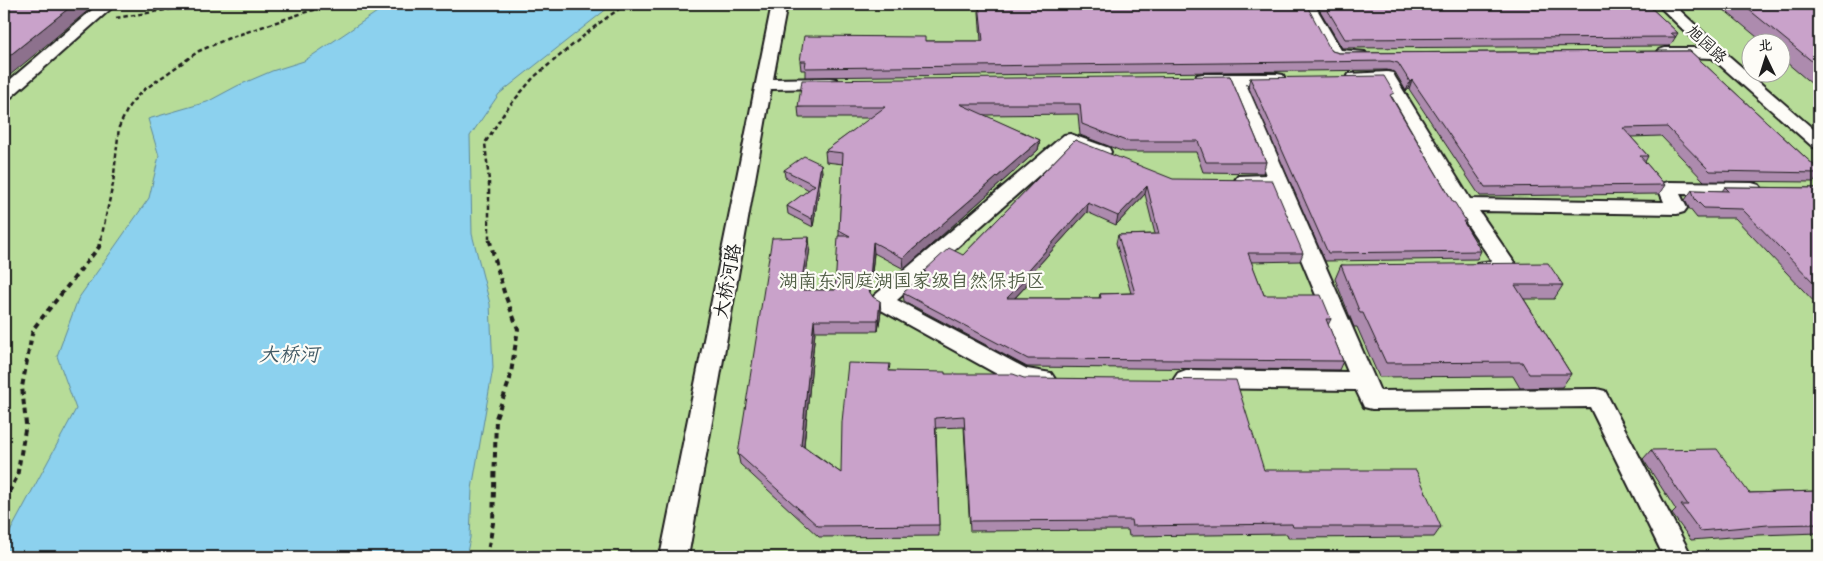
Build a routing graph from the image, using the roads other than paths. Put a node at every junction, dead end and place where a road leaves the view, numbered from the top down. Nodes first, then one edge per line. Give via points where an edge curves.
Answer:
1 (108, 4) edge
2 (779, 4) edge
3 (1307, 4) edge
4 (1664, 4) edge
5 (1716, 53) junction
6 (1648, 54) edge
7 (1375, 55) edge
8 (1292, 78) edge
9 (1340, 78) edge
10 (1235, 79) junction
11 (1190, 80) edge
12 (844, 83) edge
13 (764, 84) junction
14 (4, 94) edge
15 (1819, 143) edge
16 (1121, 159) edge
17 (1230, 180) edge
18 (1278, 181) junction
19 (1770, 190) edge
20 (1464, 205) junction
21 (1460, 269) edge
22 (1062, 379) edge
23 (1169, 379) edge
24 (1364, 381) junction
25 (674, 557) edge
26 (1678, 557) edge

1 - 14 street
2 - 13 street, 大桥河路
3 - 7 street via 1336,55
4 - 5 street, 旭园路
5 - 6 street
5 - 15 street, 旭园路
8 - 10 street
9 - 20 street via 1388,77
10 - 11 street
10 - 18 street
12 - 13 street
13 - 25 street, 大桥河路
16 - 22 street via 1070,139 882,301 1023,378
17 - 18 street
18 - 24 street via 1326,270
19 - 20 street via 1668,188 1677,208
20 - 21 street via 1508,268
23 - 24 street
24 - 26 street via 1372,400 1597,398

